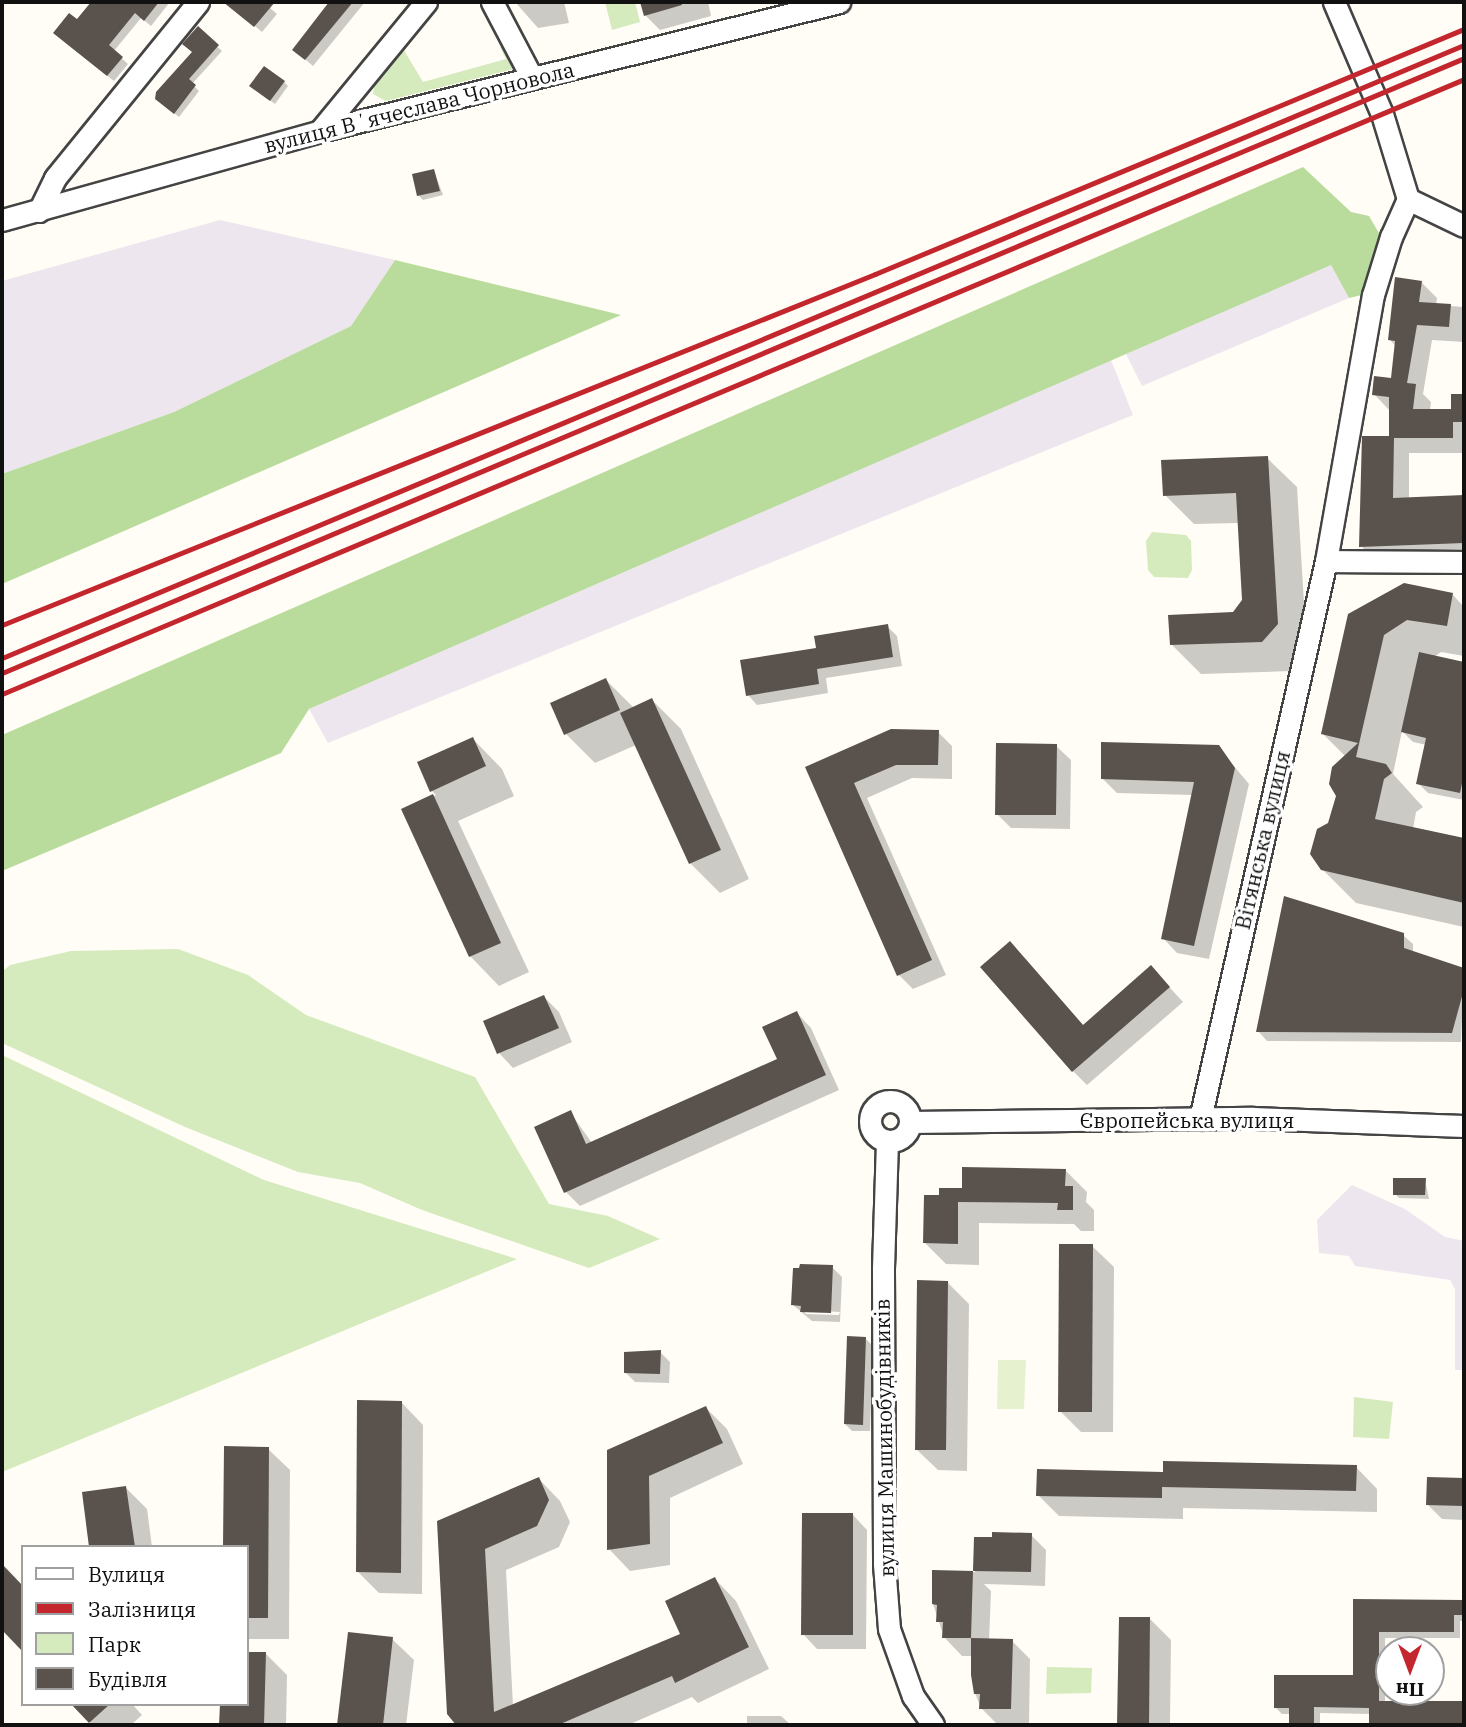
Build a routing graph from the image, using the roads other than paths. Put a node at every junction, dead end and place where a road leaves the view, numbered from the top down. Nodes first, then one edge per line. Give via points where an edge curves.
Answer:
1 (198, 2) edge
2 (426, 2) edge
3 (492, 2) edge
4 (839, 2) edge
5 (1334, 2) edge
6 (532, 78) junction
7 (320, 131) junction
8 (1408, 199) junction
9 (39, 211) junction
10 (2, 220) edge
11 (1464, 226) edge
12 (1326, 561) junction
13 (1464, 562) edge
14 (1200, 1119) junction
15 (910, 1122) junction
16 (1464, 1126) edge
17 (887, 1141) junction
18 (933, 1725) edge

1 - 9 street via 55,178
2 - 7 street
3 - 6 street
4 - 6 street, вулиця Вʼячеслава Чорновола
5 - 8 street via 1388,131
6 - 7 street, вулиця Вʼячеслава Чорновола
7 - 9 street, вулиця Вʼячеслава Чорновола
8 - 11 street
8 - 12 street, Вітянська вулиця via 1373,295
9 - 10 street, вулиця Вʼячеслава Чорновола
12 - 13 street
12 - 14 street, Вітянська вулиця
14 - 15 street, Європейська вулиця
14 - 16 street, Європейська вулиця
15 - 17 street via 905,1134
15 - 17 street via 906,1110 896,1102 877,1106 870,1124 876,1135
17 - 18 street, вулиця Машинобудівників via 884,1564 889,1629 914,1696

